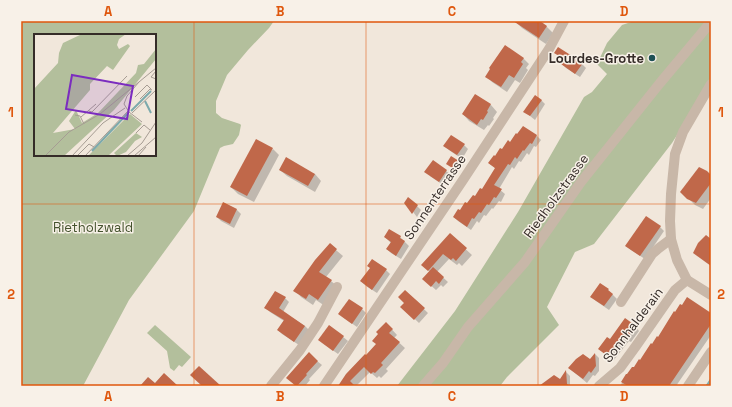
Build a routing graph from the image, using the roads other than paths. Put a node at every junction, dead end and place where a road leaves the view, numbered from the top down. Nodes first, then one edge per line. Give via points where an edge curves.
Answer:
1 (564, 21) edge
2 (711, 22) edge
3 (711, 84) edge
4 (671, 239) junction
5 (687, 280) junction
6 (337, 288) dead end
7 (711, 295) edge
8 (621, 302) dead end
9 (711, 352) edge
10 (272, 386) edge
11 (324, 386) edge
12 (423, 386) edge
13 (599, 386) edge
14 (688, 386) edge

1 - 11 street, Sonnenterrasse via 549,49 463,180
2 - 12 street, Riedholzstrasse via 586,176 525,262 468,327
3 - 4 street via 682,132 675,154 671,194
4 - 5 street via 677,260
4 - 8 street via 652,254
5 - 7 street
5 - 13 street, Sonnhalderain via 676,290 620,368
6 - 10 street via 318,323
9 - 14 street

